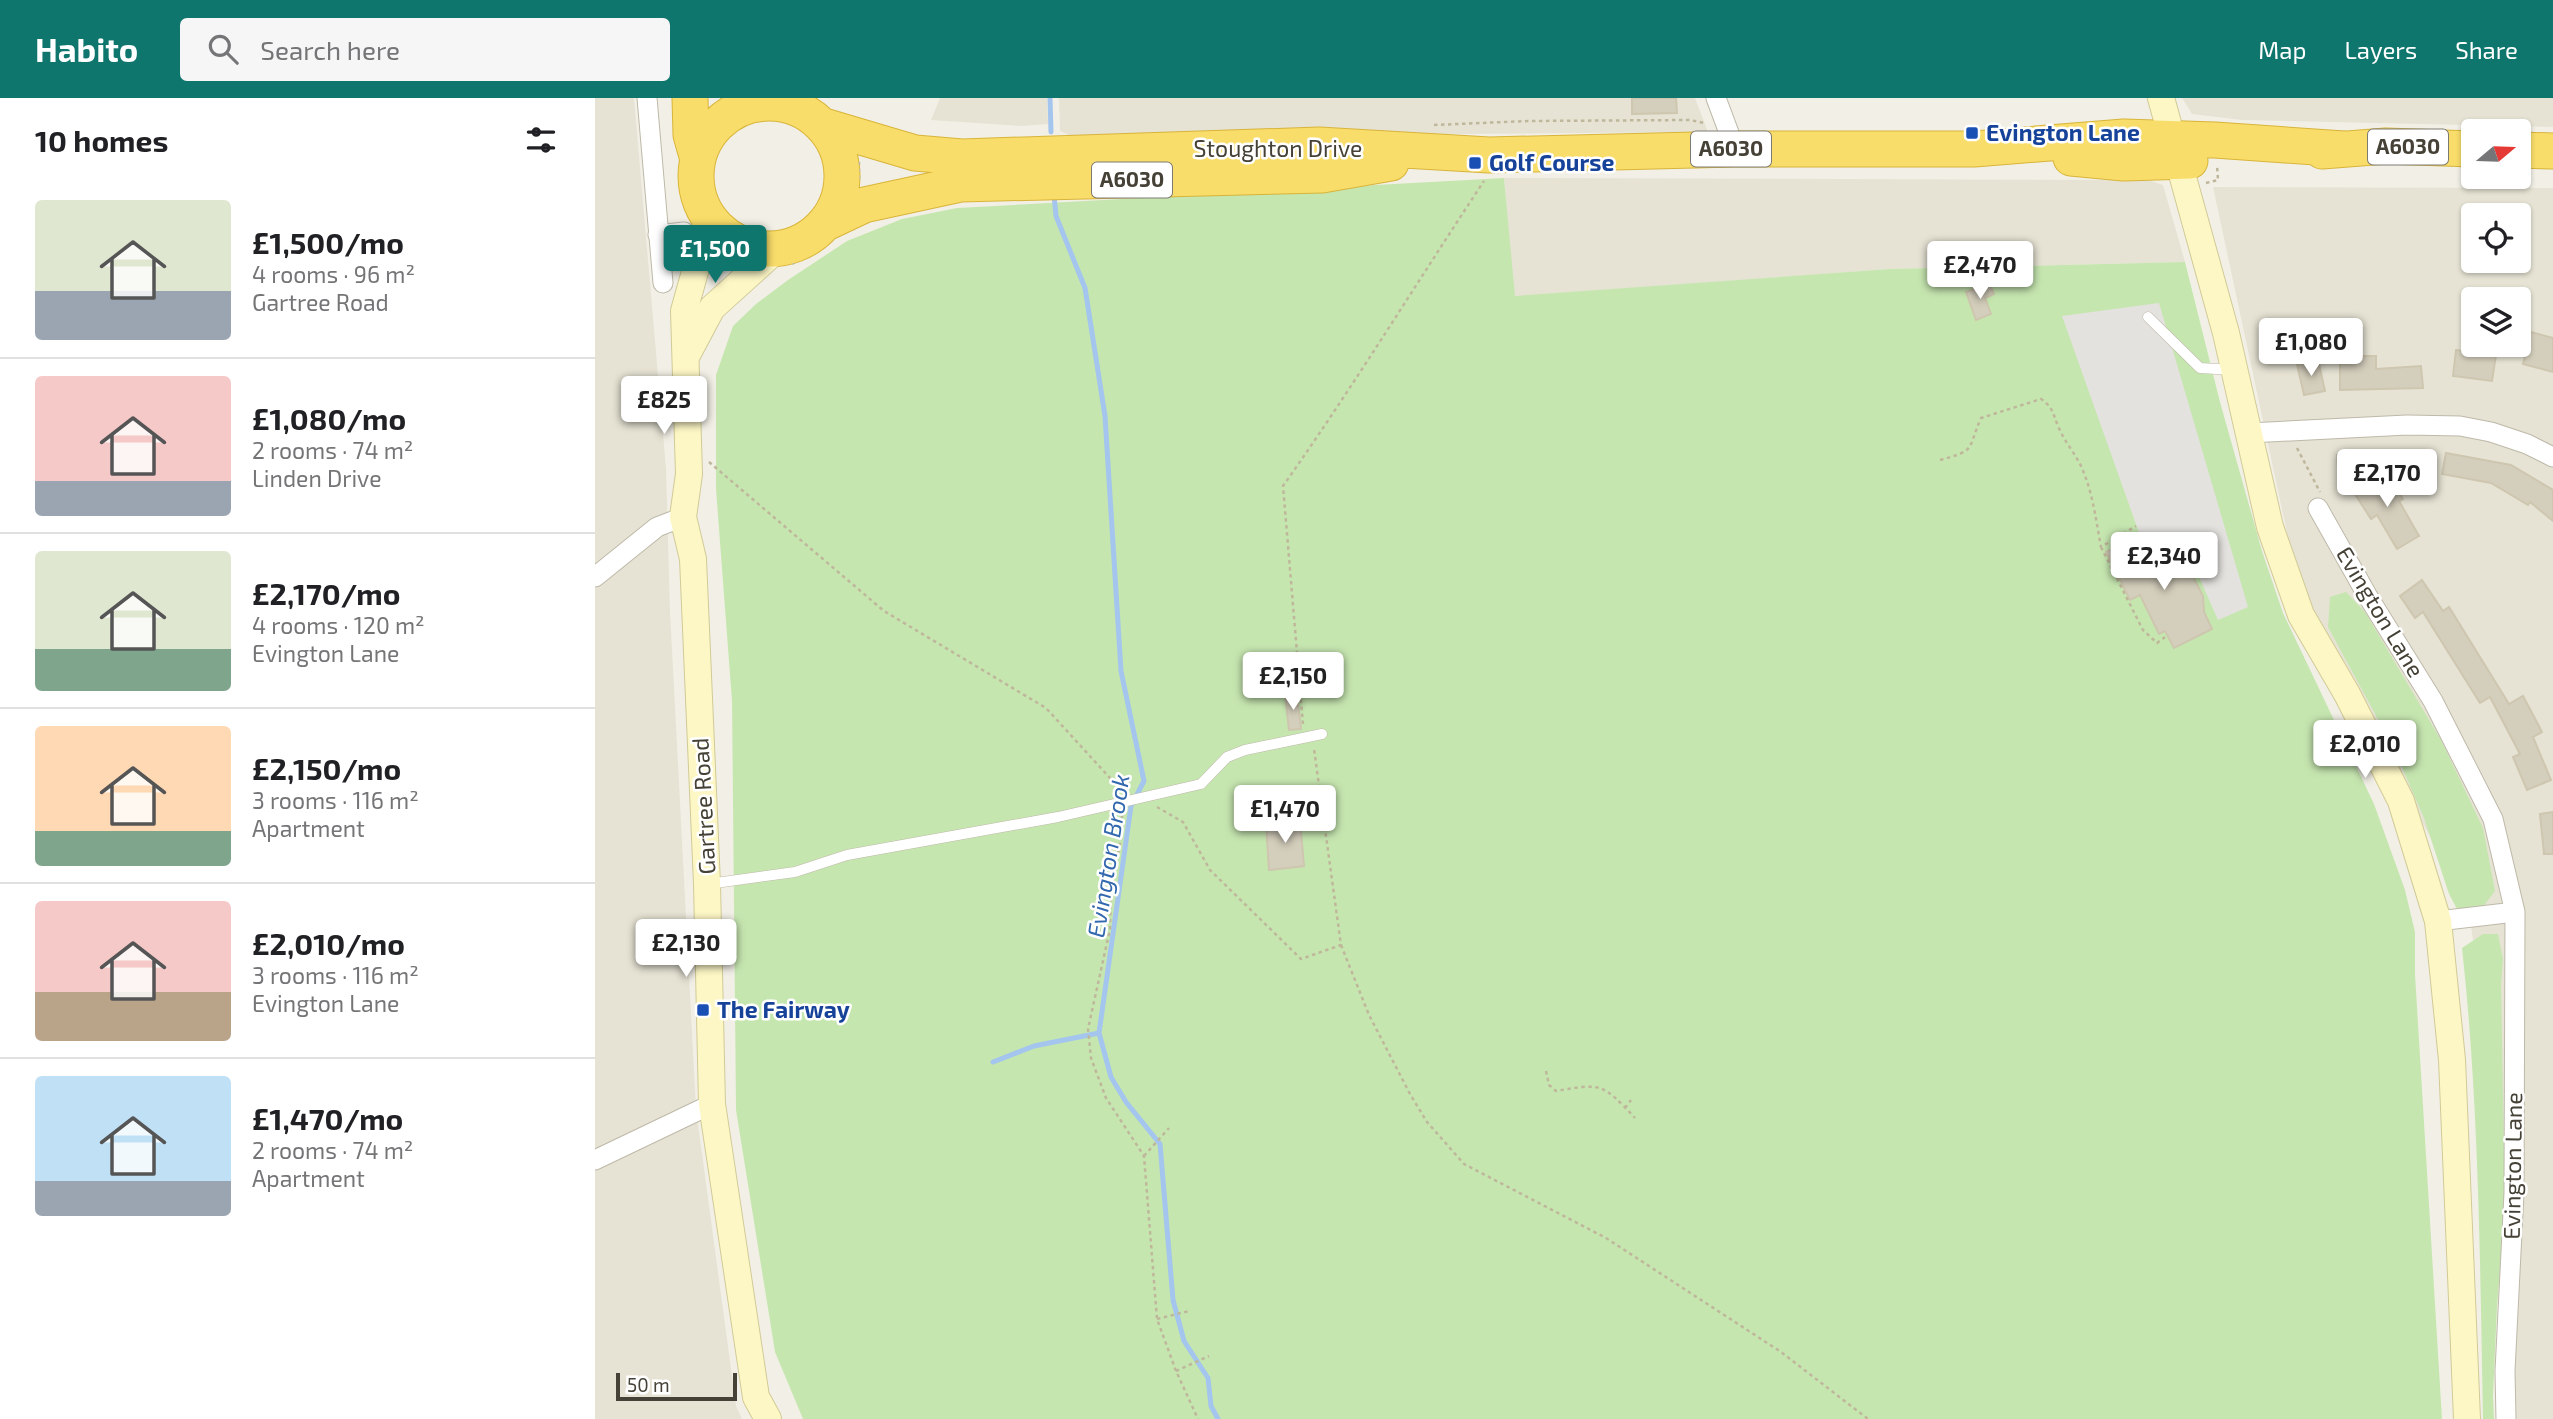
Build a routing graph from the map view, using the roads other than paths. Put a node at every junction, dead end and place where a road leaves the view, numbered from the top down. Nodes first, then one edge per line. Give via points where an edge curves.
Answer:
1 (647, 98) edge
2 (690, 98) edge
3 (1716, 98) edge
4 (2161, 98) edge
5 (776, 100) edge
6 (824, 127) junction
7 (1735, 149) junction
8 (2461, 149) edge
9 (2531, 150) edge
10 (2176, 151) junction
11 (2553, 151) edge
12 (1442, 154) junction
13 (697, 156) junction
14 (695, 224) junction
15 (824, 233) junction
16 (658, 235) junction
17 (780, 260) junction
18 (663, 284) dead end
19 (2148, 317) dead end
20 (686, 357) junction
21 (2234, 370) junction
22 (2249, 433) junction
23 (2553, 457) edge
24 (2318, 508) road end
25 (683, 517) junction
26 (595, 577) edge
27 (1322, 734) road end
28 (707, 884) junction
29 (2515, 912) junction
30 (2438, 921) junction
31 (712, 1104) junction
32 (595, 1160) edge
33 (768, 1419) edge
34 (2467, 1419) edge
35 (2506, 1419) edge

1 - 16 street
2 - 13 highway
3 - 7 street
4 - 10 main road
5 - 6 highway via 806,112
5 - 13 highway via 734,110 713,127
6 - 12 highway, Stoughton Drive / A6030 via 915,153 962,157 1319,145
6 - 15 highway via 840,157 842,184
7 - 10 highway, Stoughton Drive / A6030 via 1974,149 2124,163
7 - 12 highway, Stoughton Drive / A6030
8 - 10 highway, A6030 via 2344,149 2215,140
9 - 11 highway
10 - 21 main road
12 - 15 highway, Stoughton Drive / A6030 via 1322,175 961,184 864,205
13 - 14 highway
14 - 16 street
14 - 17 highway
14 - 20 main road, Gartree Road via 705,236 684,311
15 - 17 highway via 799,244
16 - 18 street
17 - 20 main road, Gartree Road via 712,308
19 - 21 lane via 2200,368
20 - 25 main road, Gartree Road via 689,474
21 - 22 main road
22 - 23 street via 2460,426 2491,432
22 - 30 main road via 2270,527 2301,615 2401,801
24 - 29 street, Evington Lane via 2433,701 2493,819
25 - 26 street via 657,527
25 - 28 main road, Gartree Road via 693,559
27 - 28 lane via 1227,757 1201,784 1058,817 847,855 795,872
28 - 31 main road, Gartree Road
29 - 30 street
29 - 35 street, Evington Lane via 2514,1193
30 - 34 main road via 2452,1060
31 - 32 street
31 - 33 main road, Gartree Road via 756,1397

